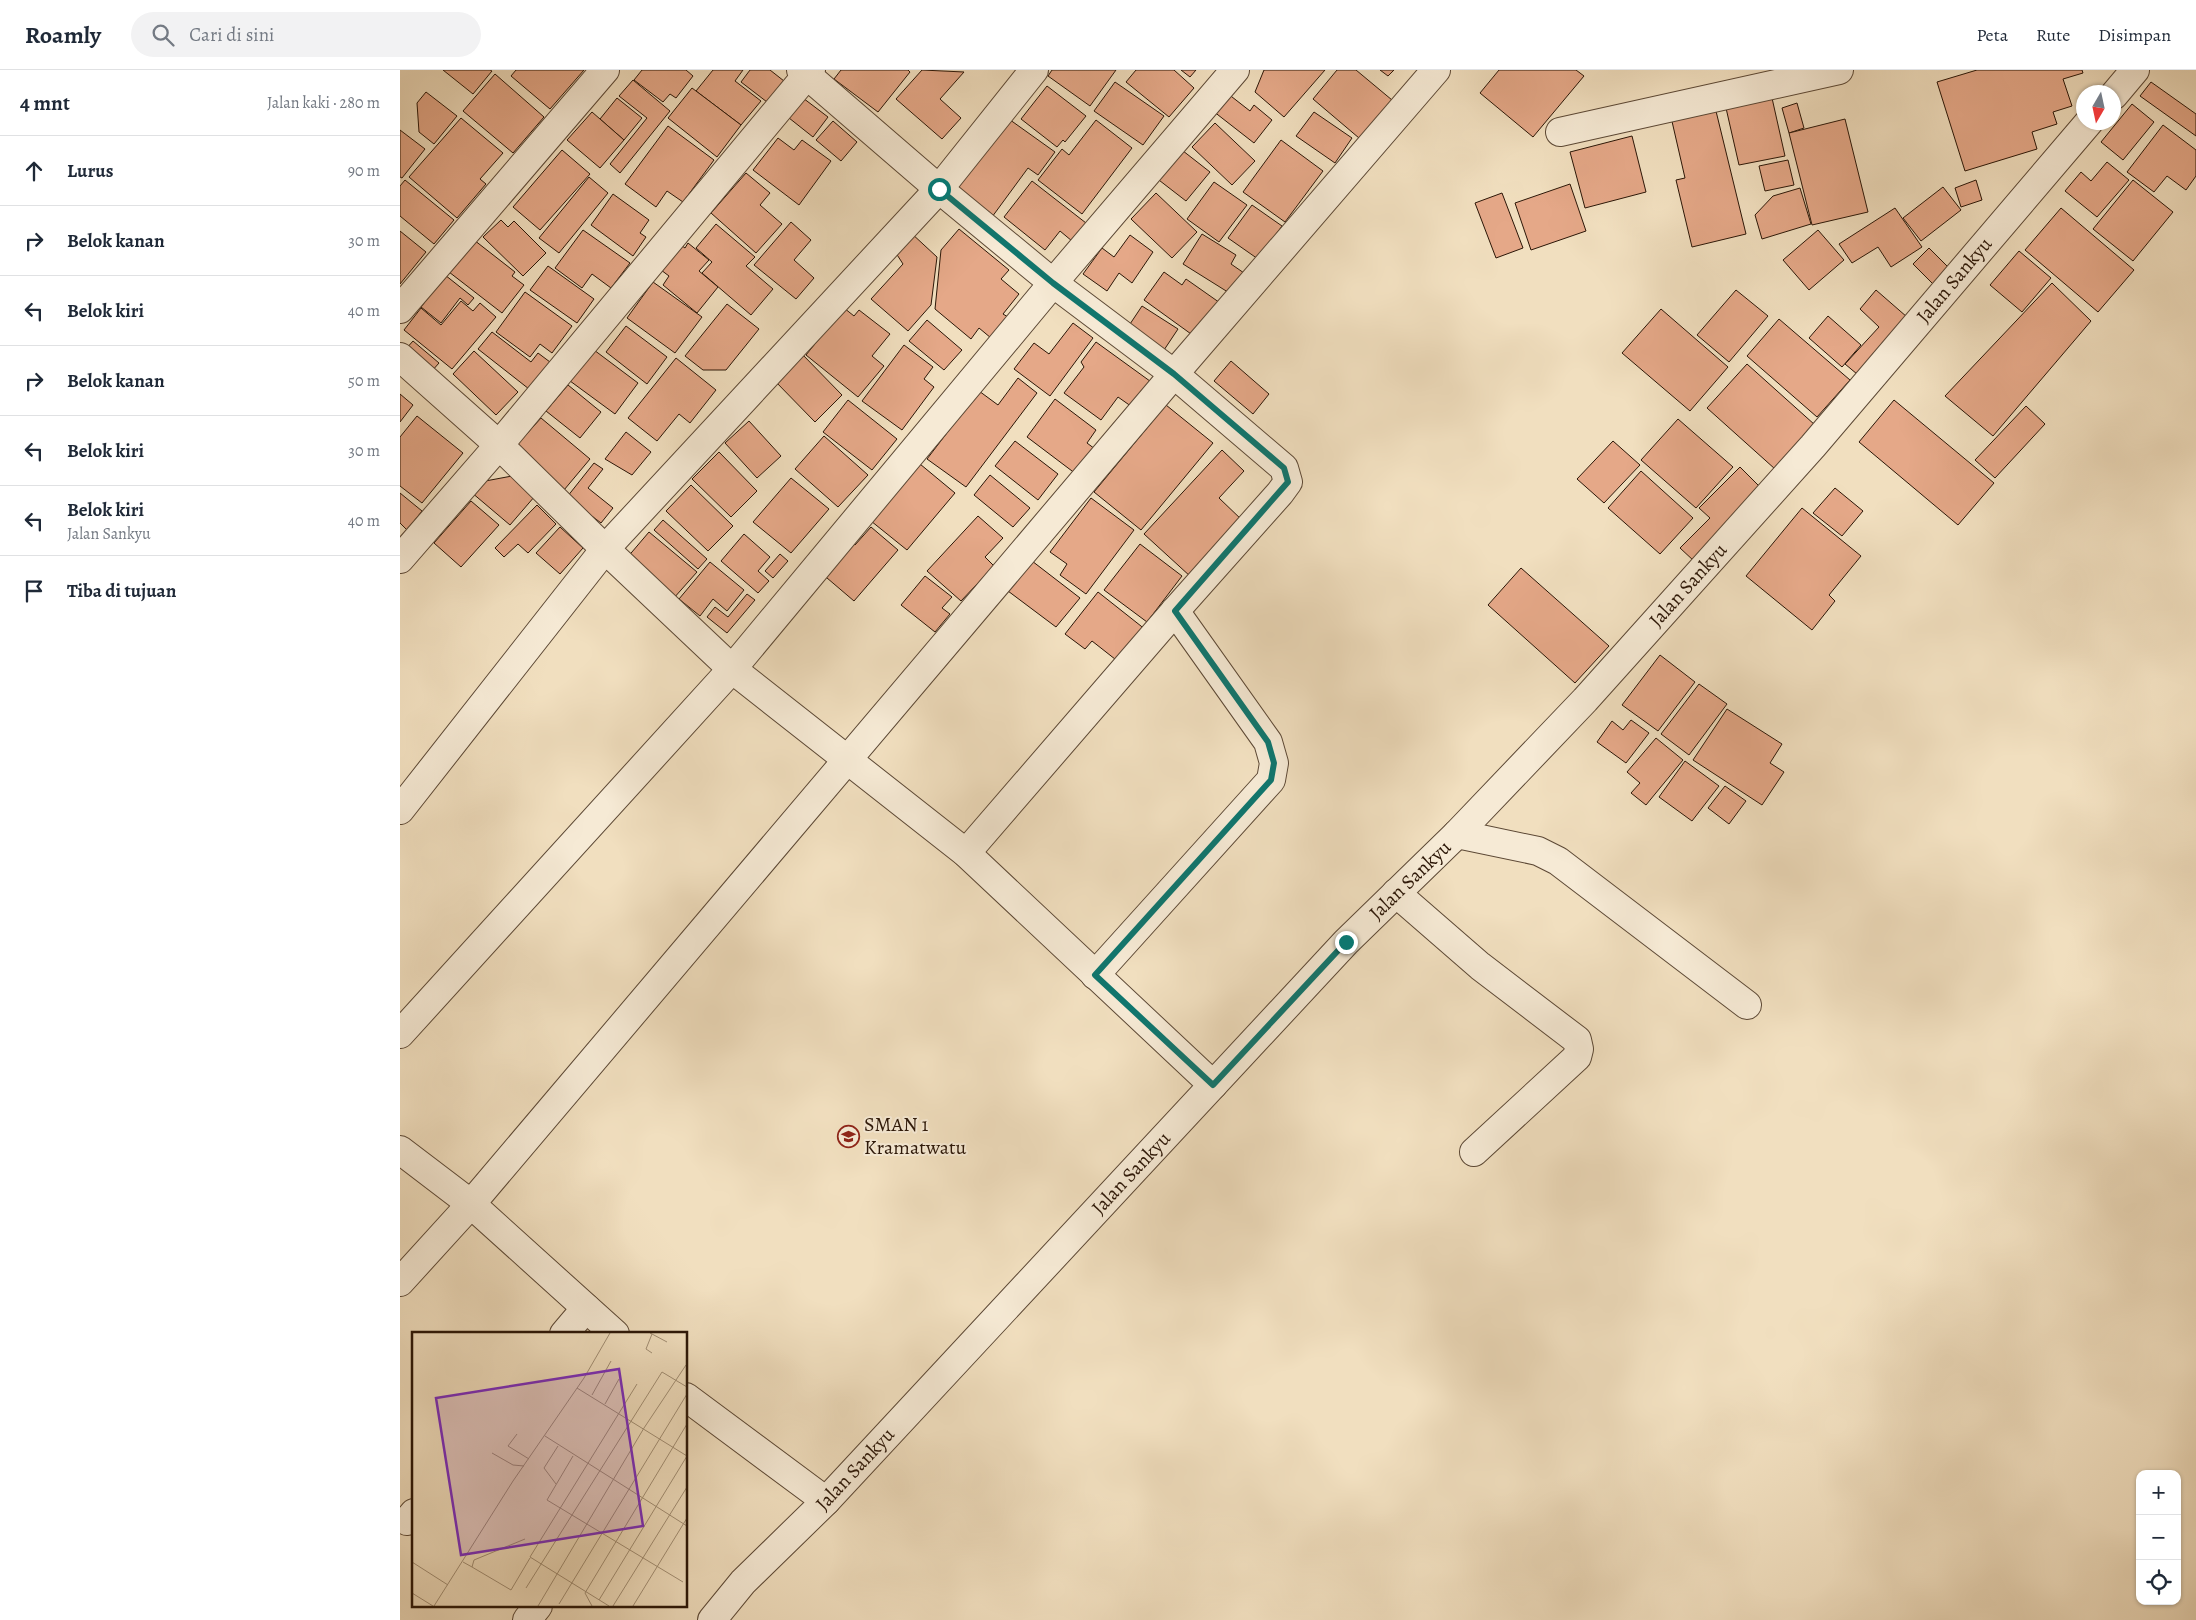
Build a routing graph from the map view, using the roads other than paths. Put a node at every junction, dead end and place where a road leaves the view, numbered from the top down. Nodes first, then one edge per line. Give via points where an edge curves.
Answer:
1 (605, 70) edge
2 (1034, 70) edge
3 (1235, 70) edge
4 (1436, 70) edge
5 (1839, 70) edge
6 (2135, 70) edge
7 (806, 72) edge
8 (2121, 87) edge
9 (2082, 130) edge
10 (1560, 132) dead end
11 (939, 189) junction
12 (1053, 283) junction
13 (400, 309) edge
14 (400, 357) edge
15 (1174, 374) junction
16 (499, 445) junction
17 (605, 549) junction
18 (400, 559) edge
19 (1175, 611) junction
20 (732, 669) junction
21 (848, 758) junction
22 (400, 810) edge
23 (1458, 834) junction
24 (966, 853) junction
25 (1396, 893) junction
26 (1095, 975) junction
27 (1747, 1005) dead end
28 (400, 1034) edge
29 (1213, 1085) junction
30 (400, 1150) edge
31 (1474, 1152) dead end
32 (471, 1204) junction
33 (400, 1282) edge
34 (586, 1308) junction
35 (566, 1332) edge
36 (613, 1332) edge
37 (690, 1409) edge
38 (826, 1501) junction
39 (537, 1608) edge
40 (528, 1620) edge
41 (712, 1620) edge

1 - 13 street
2 - 11 street
3 - 12 street
4 - 15 street
5 - 10 street
6 - 8 street
7 - 11 street
7 - 16 street
9 - 23 street, Jalan Sankyu via 1813,446 1585,700
11 - 12 street
11 - 17 street
12 - 15 street
12 - 20 street
14 - 16 street
15 - 19 street via 1284,468 1288,482
15 - 21 street
16 - 17 street
16 - 18 street
17 - 20 street
17 - 22 street
19 - 24 street
19 - 26 street via 1268,742 1274,763 1271,780
20 - 21 street
20 - 28 street
21 - 24 street
21 - 32 street
23 - 25 street, Jalan Sankyu
23 - 27 street via 1538,851 1558,862
24 - 26 street
25 - 29 street, Jalan Sankyu
25 - 31 street via 1480,966 1577,1040 1577,1057
26 - 29 street
29 - 38 street, Jalan Sankyu
30 - 32 street
32 - 33 street
32 - 34 street
34 - 35 street
34 - 36 street
37 - 38 street
38 - 41 street, Jalan Sankyu via 743,1582
39 - 40 street

